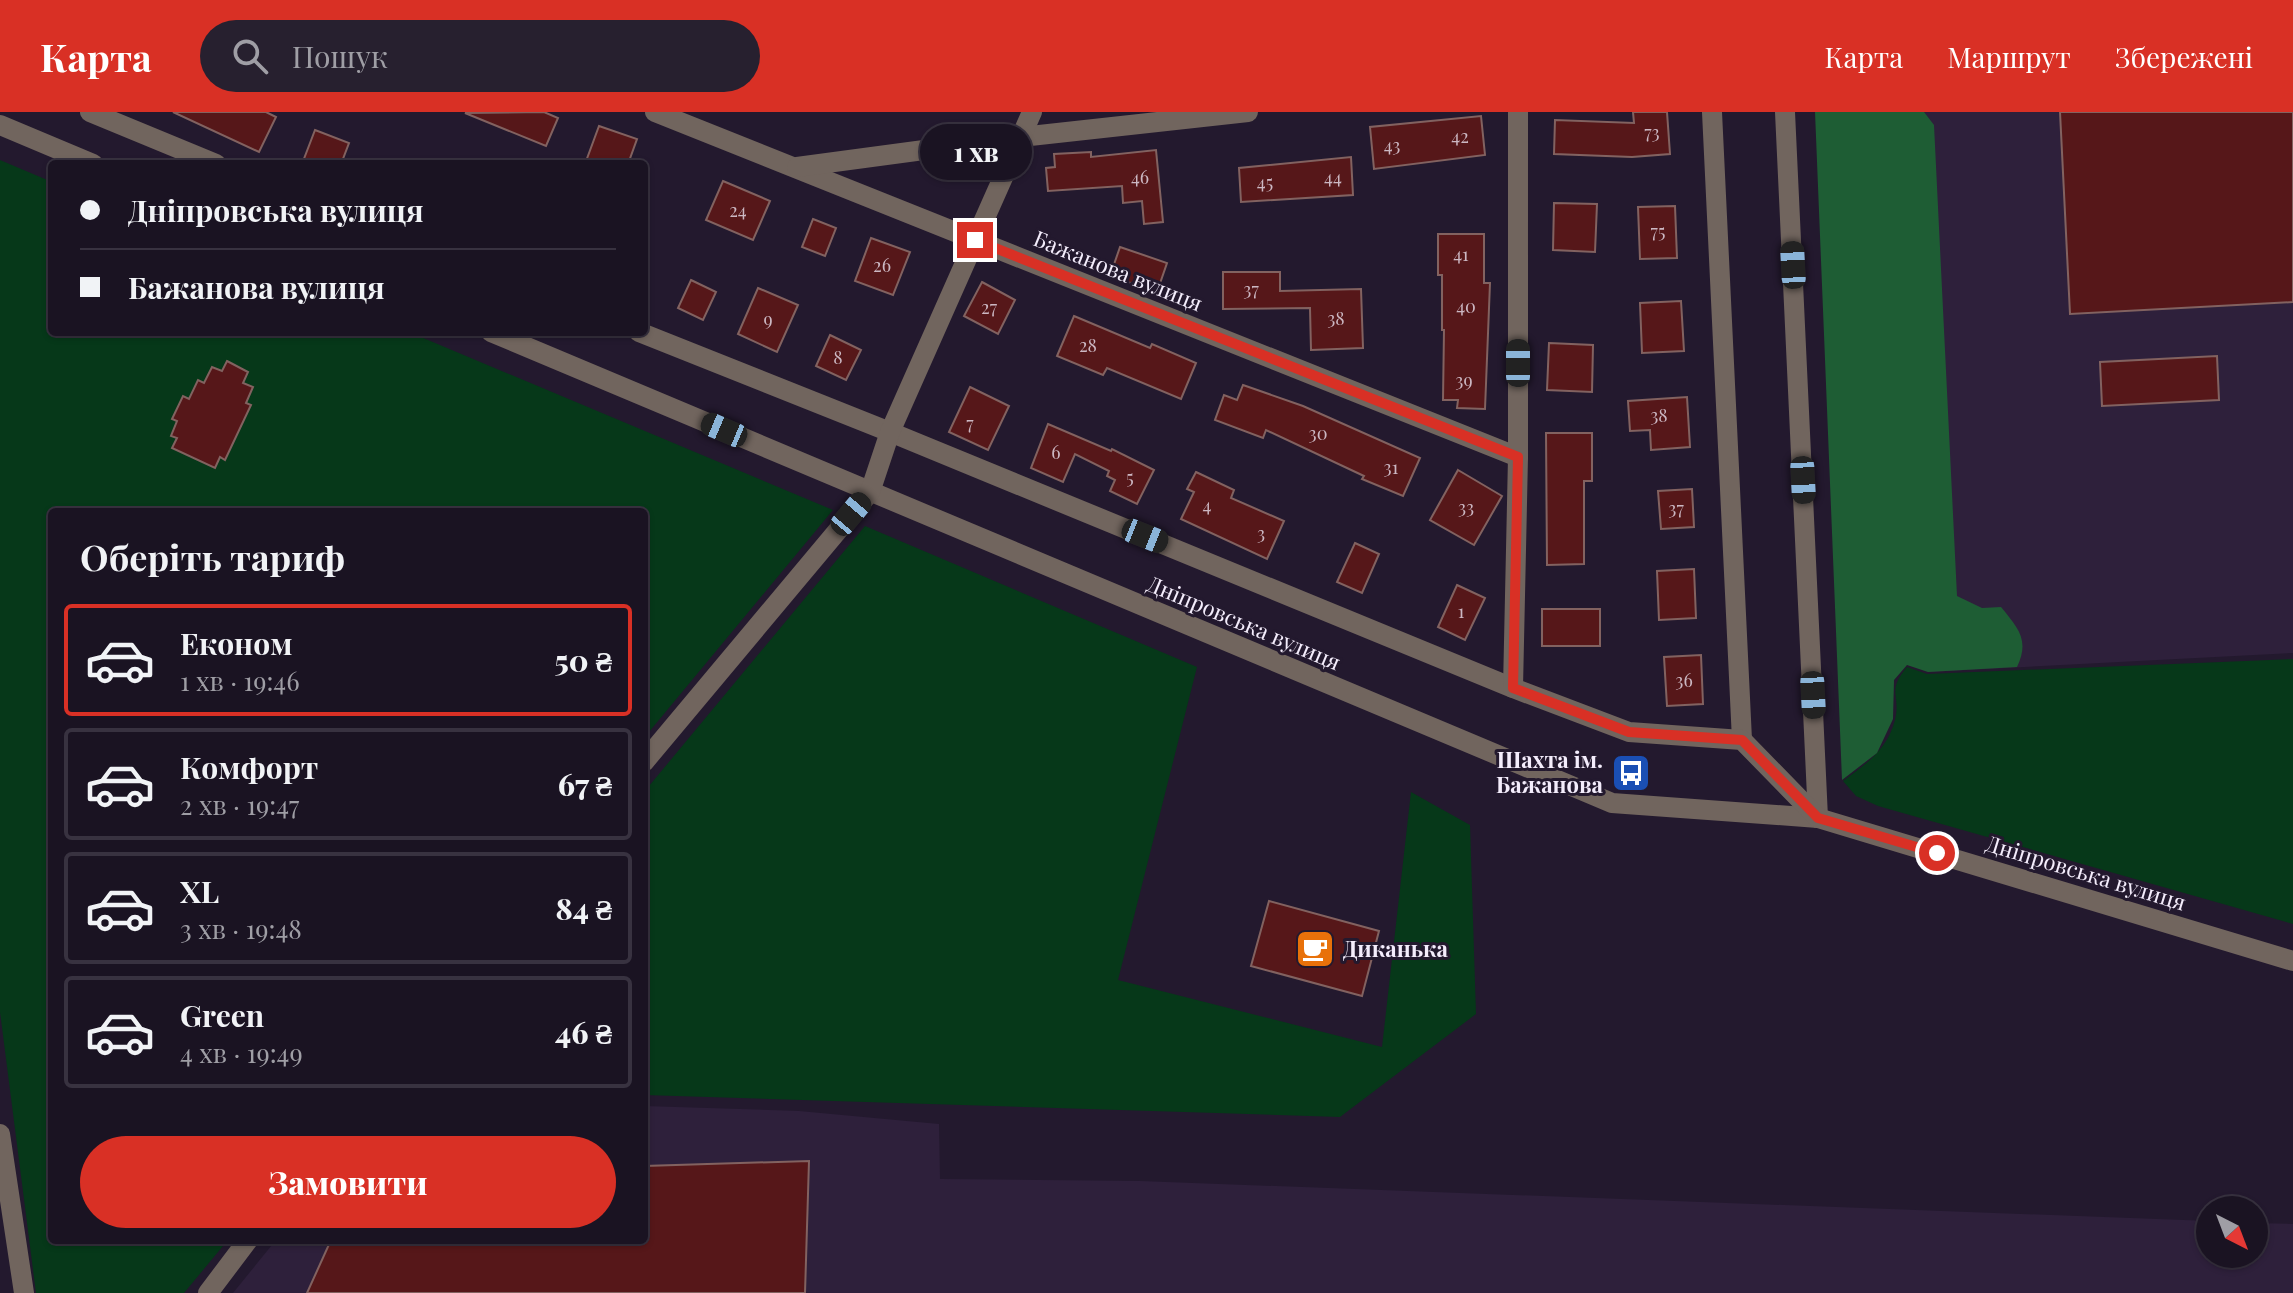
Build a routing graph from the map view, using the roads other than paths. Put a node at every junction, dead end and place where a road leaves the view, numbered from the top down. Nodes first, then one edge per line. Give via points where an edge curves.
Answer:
1 (90, 112) edge
2 (655, 112) edge
3 (1032, 112) edge
4 (1248, 112) edge
5 (1518, 112) edge
6 (1712, 112) edge
7 (1785, 112) edge
8 (0, 125) edge
9 (1021, 137) junction
10 (83, 160) edge
11 (206, 160) edge
12 (793, 168) junction
13 (975, 240) junction
14 (500, 336) edge
15 (648, 336) edge
16 (890, 432) junction
17 (1518, 457) junction
18 (870, 492) junction
19 (1513, 688) junction
20 (1742, 740) junction
21 (648, 757) edge
22 (1818, 818) junction
23 (2293, 961) edge
24 (0, 1134) edge
25 (3, 1172) edge
26 (245, 1244) edge
27 (24, 1293) edge
28 (208, 1293) edge

1 - 11 street
2 - 12 street, Бажанова вулиця
3 - 9 street
4 - 9 street
5 - 17 street
6 - 20 street
7 - 22 street
8 - 10 street
9 - 12 street
9 - 13 street
12 - 13 street, Бажанова вулиця
13 - 16 street
13 - 17 street, Бажанова вулиця
14 - 18 street, Дніпровська вулиця
15 - 16 street, Дніпровська вулиця
16 - 18 street
16 - 19 street, Дніпровська вулиця
17 - 19 street
18 - 21 street
18 - 22 street, Дніпровська вулиця via 1612,803
19 - 20 street, Дніпровська вулиця via 1629,732
20 - 22 street, Дніпровська вулиця
22 - 23 street, Дніпровська вулиця
24 - 25 street
25 - 27 street
26 - 28 street

